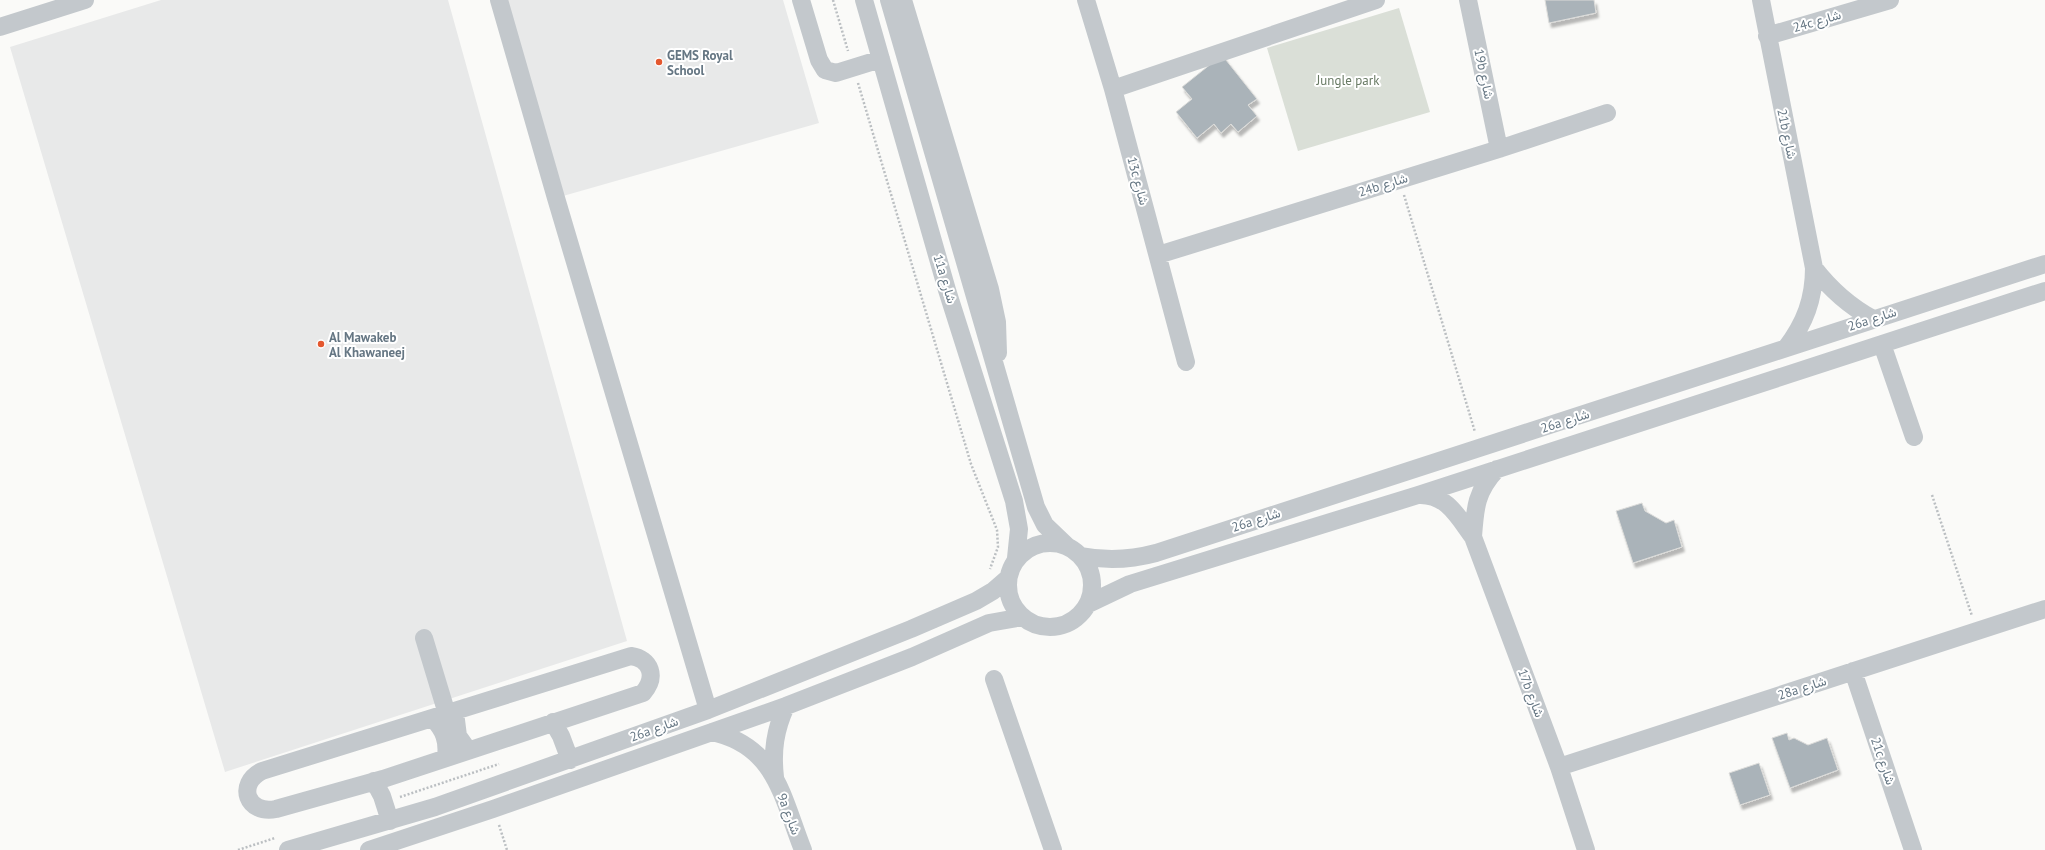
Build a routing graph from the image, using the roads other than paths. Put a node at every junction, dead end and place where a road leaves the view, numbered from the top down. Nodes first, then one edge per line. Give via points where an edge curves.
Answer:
1 (85, 0) edge
2 (499, 0) edge
3 (801, 0) edge
4 (864, 0) edge
5 (889, 0) edge
6 (903, 0) edge
7 (1086, 0) edge
8 (1376, 0) edge
9 (1468, 0) edge
10 (1761, 0) edge
11 (1890, 0) edge
12 (0, 27) edge
13 (1767, 36) junction
14 (880, 59) junction
15 (1112, 89) junction
16 (1607, 113) dead end
17 (1499, 149) junction
18 (1158, 255) junction
19 (2045, 264) edge
20 (1814, 268) junction
21 (2045, 291) edge
22 (1873, 319) junction
23 (1882, 344) junction
24 (1786, 348) junction
25 (1186, 362) dead end
26 (998, 372) junction
27 (1914, 437) dead end
28 (1497, 469) junction
29 (1418, 495) junction
30 (1473, 537) junction
31 (1074, 551) junction
32 (1016, 558) junction
33 (1008, 578) junction
34 (1088, 604) junction
35 (2045, 609) edge
36 (1023, 617) junction
37 (424, 638) dead end
38 (1853, 672) junction
39 (994, 678) dead end
40 (786, 706) junction
41 (708, 710) junction
42 (445, 715) junction
43 (559, 726) junction
44 (712, 732) junction
45 (468, 750) junction
46 (446, 757) junction
47 (570, 760) junction
48 (1559, 767) junction
49 (775, 778) junction
50 (381, 789) junction
51 (390, 821) junction
52 (285, 843) edge
53 (369, 850) edge
54 (803, 850) edge
55 (1053, 850) edge
56 (1586, 850) edge
57 (1913, 850) edge

1 - 12 street
2 - 41 street
3 - 14 street via 821,66 830,72 854,69
4 - 14 street, 11a شارع
5 - 26 street, 11a شارع
6 - 26 street via 990,289 997,327
7 - 15 street, 13c شارع
8 - 15 street
9 - 17 street, 19b شارع
10 - 13 street, 21b شارع
11 - 13 street, 24c شارع
13 - 20 street, 21b شارع
14 - 32 street, 11a شارع via 1014,501 1019,529
15 - 18 street, 13c شارع
16 - 17 street, 24b شارع
17 - 18 street, 24b شارع
18 - 25 street, 13c شارع
19 - 22 street, 26a شارع
20 - 22 street, 21b شارع via 1834,292
20 - 24 street, 21b شارع via 1808,311
21 - 23 street, 26a شارع
22 - 24 street, 26a شارع
23 - 27 street
23 - 28 street, 26a شارع
24 - 31 street, 26a شارع via 1141,557 1111,560
26 - 31 street, 11a شارع via 1036,507 1045,525
28 - 29 street, 26a شارع
28 - 30 street, 17b شارع via 1478,496
29 - 30 street, 17b شارع via 1431,495 1443,500
29 - 34 street, 26a شارع via 1130,584
30 - 48 street, 17b شارع
31 - 32 street via 1056,542 1045,542 1024,550
31 - 34 street via 1087,564 1091,574 1092,594
32 - 33 street
33 - 36 street via 1010,600
33 - 41 street, 26a شارع via 976,601
34 - 36 street via 1074,620 1053,627 1032,624
35 - 38 street, 28a شارع
36 - 40 street, 26a شارع via 989,624
37 - 42 street
38 - 48 street, 28a شارع
38 - 57 street, 21c شارع
39 - 55 street
40 - 44 street, 26a شارع
40 - 49 street, 9a شارع via 774,748
41 - 47 street, 26a شارع
42 - 43 street via 622,658 639,657 646,662 651,678 649,686 643,692
42 - 45 street
42 - 46 street via 439,724 445,736
42 - 50 street via 262,771 255,774 247,789 248,797 253,804 268,811
43 - 45 street
43 - 47 street
44 - 49 street, 9a شارع via 728,736 751,749
44 - 53 street, 26a شارع
45 - 46 street
46 - 50 street
47 - 51 street, 26a شارع
48 - 56 street, 17b شارع
49 - 54 street, 9a شارع
50 - 51 street
51 - 52 street, 26a شارع

